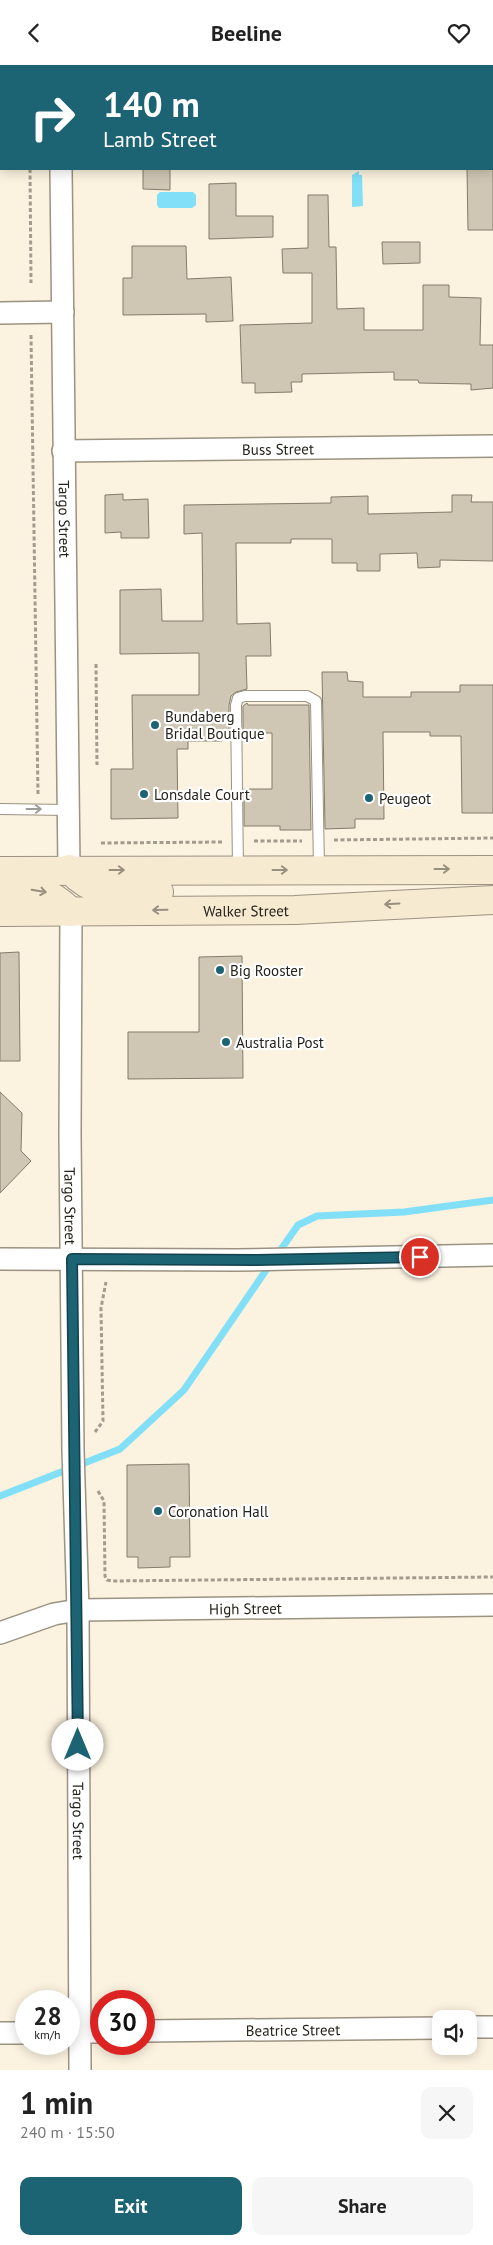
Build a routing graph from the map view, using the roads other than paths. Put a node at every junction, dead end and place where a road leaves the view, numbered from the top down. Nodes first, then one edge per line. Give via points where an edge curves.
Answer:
1 (61, 170) edge
2 (63, 312) junction
3 (0, 313) edge
4 (493, 446) edge
5 (63, 451) junction
6 (0, 809) edge
7 (68, 810) junction
8 (69, 869) junction
9 (319, 869) junction
10 (238, 870) junction
11 (493, 870) edge
12 (1, 874) edge
13 (493, 900) edge
14 (240, 909) junction
15 (71, 912) junction
16 (0, 913) edge
17 (493, 1255) edge
18 (0, 1259) edge
19 (72, 1259) junction
20 (493, 1605) edge
21 (78, 1610) junction
22 (0, 1633) edge
23 (74, 1990) edge
24 (432, 2027) edge
25 (477, 2027) edge
26 (493, 2027) edge
27 (155, 2031) edge
28 (0, 2033) edge
29 (15, 2033) edge
30 (78, 2055) edge
31 (80, 2070) edge

1 - 2 street, Targo Street
2 - 3 street
2 - 5 street, Targo Street
4 - 5 street, Buss Street
5 - 7 street, Targo Street
6 -> 7 lane
7 - 8 street, Targo Street
8 -> 10 main road
8 - 12 main road
8 - 14 main road via 82,883 98,891 185,891
10 -> 9 main road
9 - 10 lane via 316,701 307,696 245,696 238,698 236,705
9 -> 11 main road
12 -> 15 main road via 50,894
13 -> 14 main road, Walker Street via 295,910
14 -> 15 main road, Walker Street
15 - 16 main road, Walker Street
15 - 19 street, Targo Street
17 - 19 street via 237,1260
18 - 19 street
19 - 21 street, Targo Street
20 - 21 street, High Street
21 - 22 street, High Street via 54,1614
21 - 23 street, Targo Street
24 - 27 street, Beatrice Street
25 - 26 street
28 - 29 street
30 - 31 street, Targo Street

